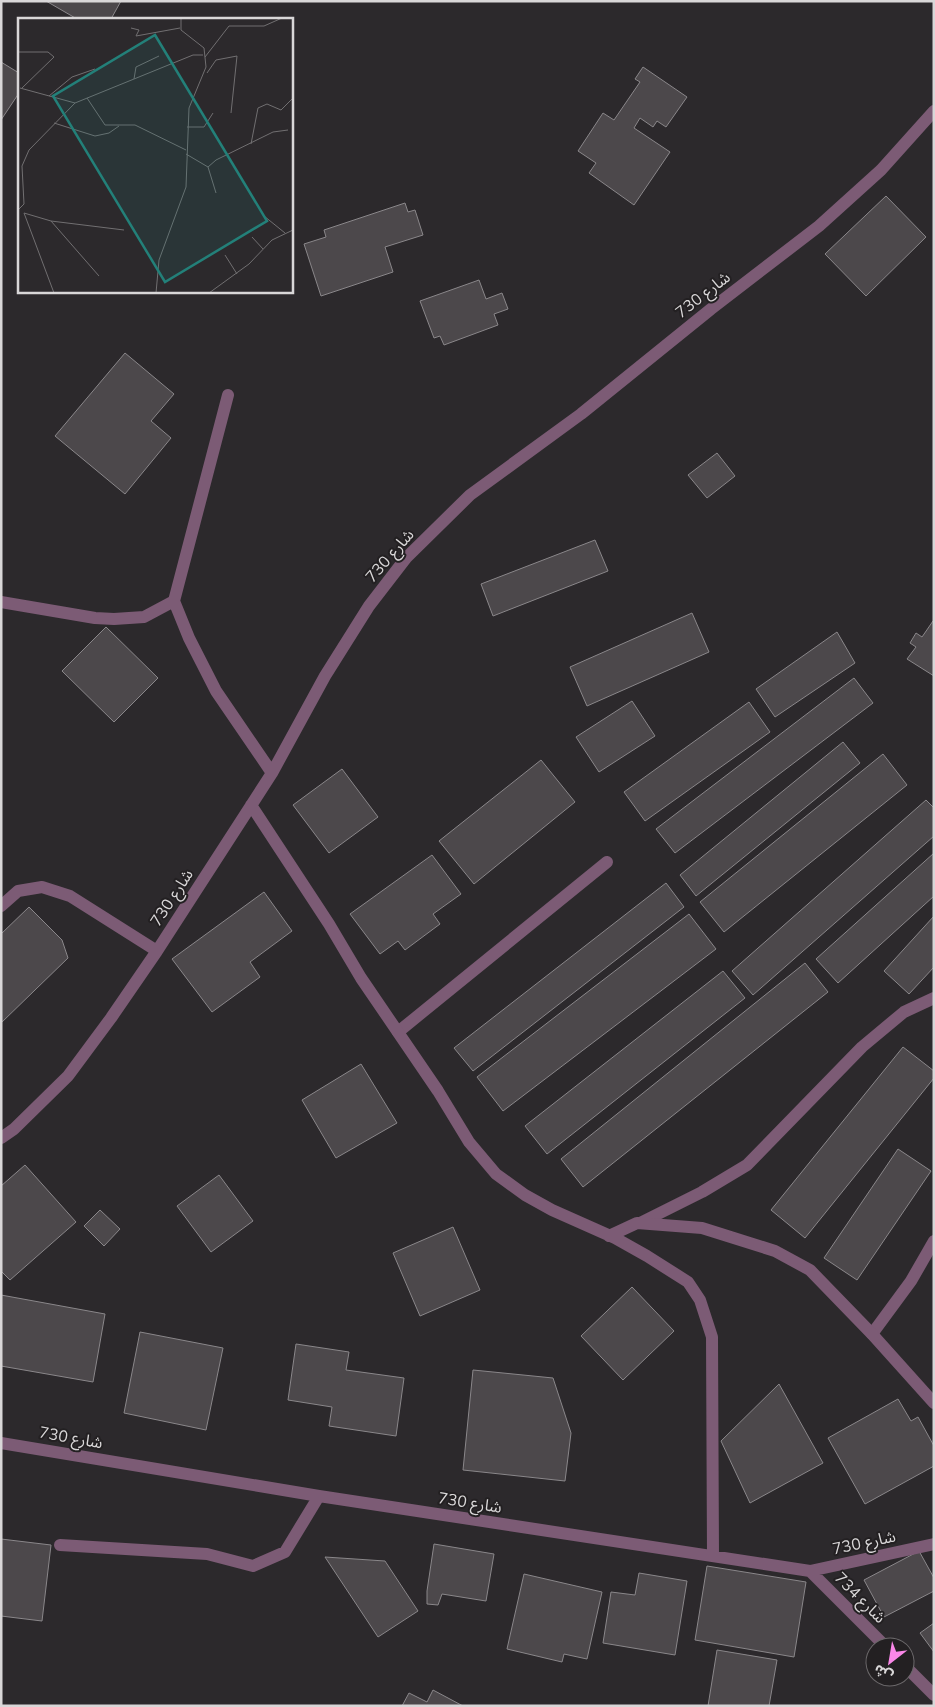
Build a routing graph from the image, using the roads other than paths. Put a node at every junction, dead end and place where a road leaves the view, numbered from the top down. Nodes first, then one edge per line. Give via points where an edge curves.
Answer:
1 (934, 111) edge
2 (228, 395) dead end
3 (174, 601) junction
4 (1, 602) edge
5 (272, 773) junction
6 (251, 805) junction
7 (607, 862) dead end
8 (1, 906) edge
9 (157, 951) junction
10 (934, 998) edge
11 (398, 1032) junction
12 (1, 1138) edge
13 (640, 1223) junction
14 (609, 1236) junction
15 (934, 1241) edge
16 (872, 1334) junction
17 (934, 1403) edge
18 (1, 1442) edge
19 (319, 1496) junction
20 (934, 1544) edge
21 (60, 1546) dead end
22 (713, 1556) junction
23 (810, 1571) junction
24 (876, 1637) edge
25 (915, 1676) edge
26 (934, 1695) edge

1 - 5 street, شارع 730 via 881,170 819,226 581,414 470,494 406,558 369,606 325,676
2 - 3 street
3 - 4 street via 144,616 114,619
3 - 5 street via 216,691
5 - 6 street, شارع 730
6 - 9 street, شارع 730
6 - 11 street
7 - 11 street
8 - 9 street via 18,891 42,887 70,896
9 - 12 street, شارع 730 via 68,1076
10 - 13 street via 904,1012 862,1047 747,1165
11 - 14 street via 469,1142 496,1174 552,1210
13 - 14 street
13 - 16 street via 702,1228 775,1251 810,1270
14 - 22 street via 688,1282 700,1300 712,1337
15 - 16 street via 911,1281
16 - 17 street
18 - 19 street, شارع 730
19 - 21 street via 285,1552 253,1566 207,1554
19 - 22 street, شارع 730
20 - 23 street, شارع 730
22 - 23 street, شارع 730
23 - 24 street, شارع 734
25 - 26 street

